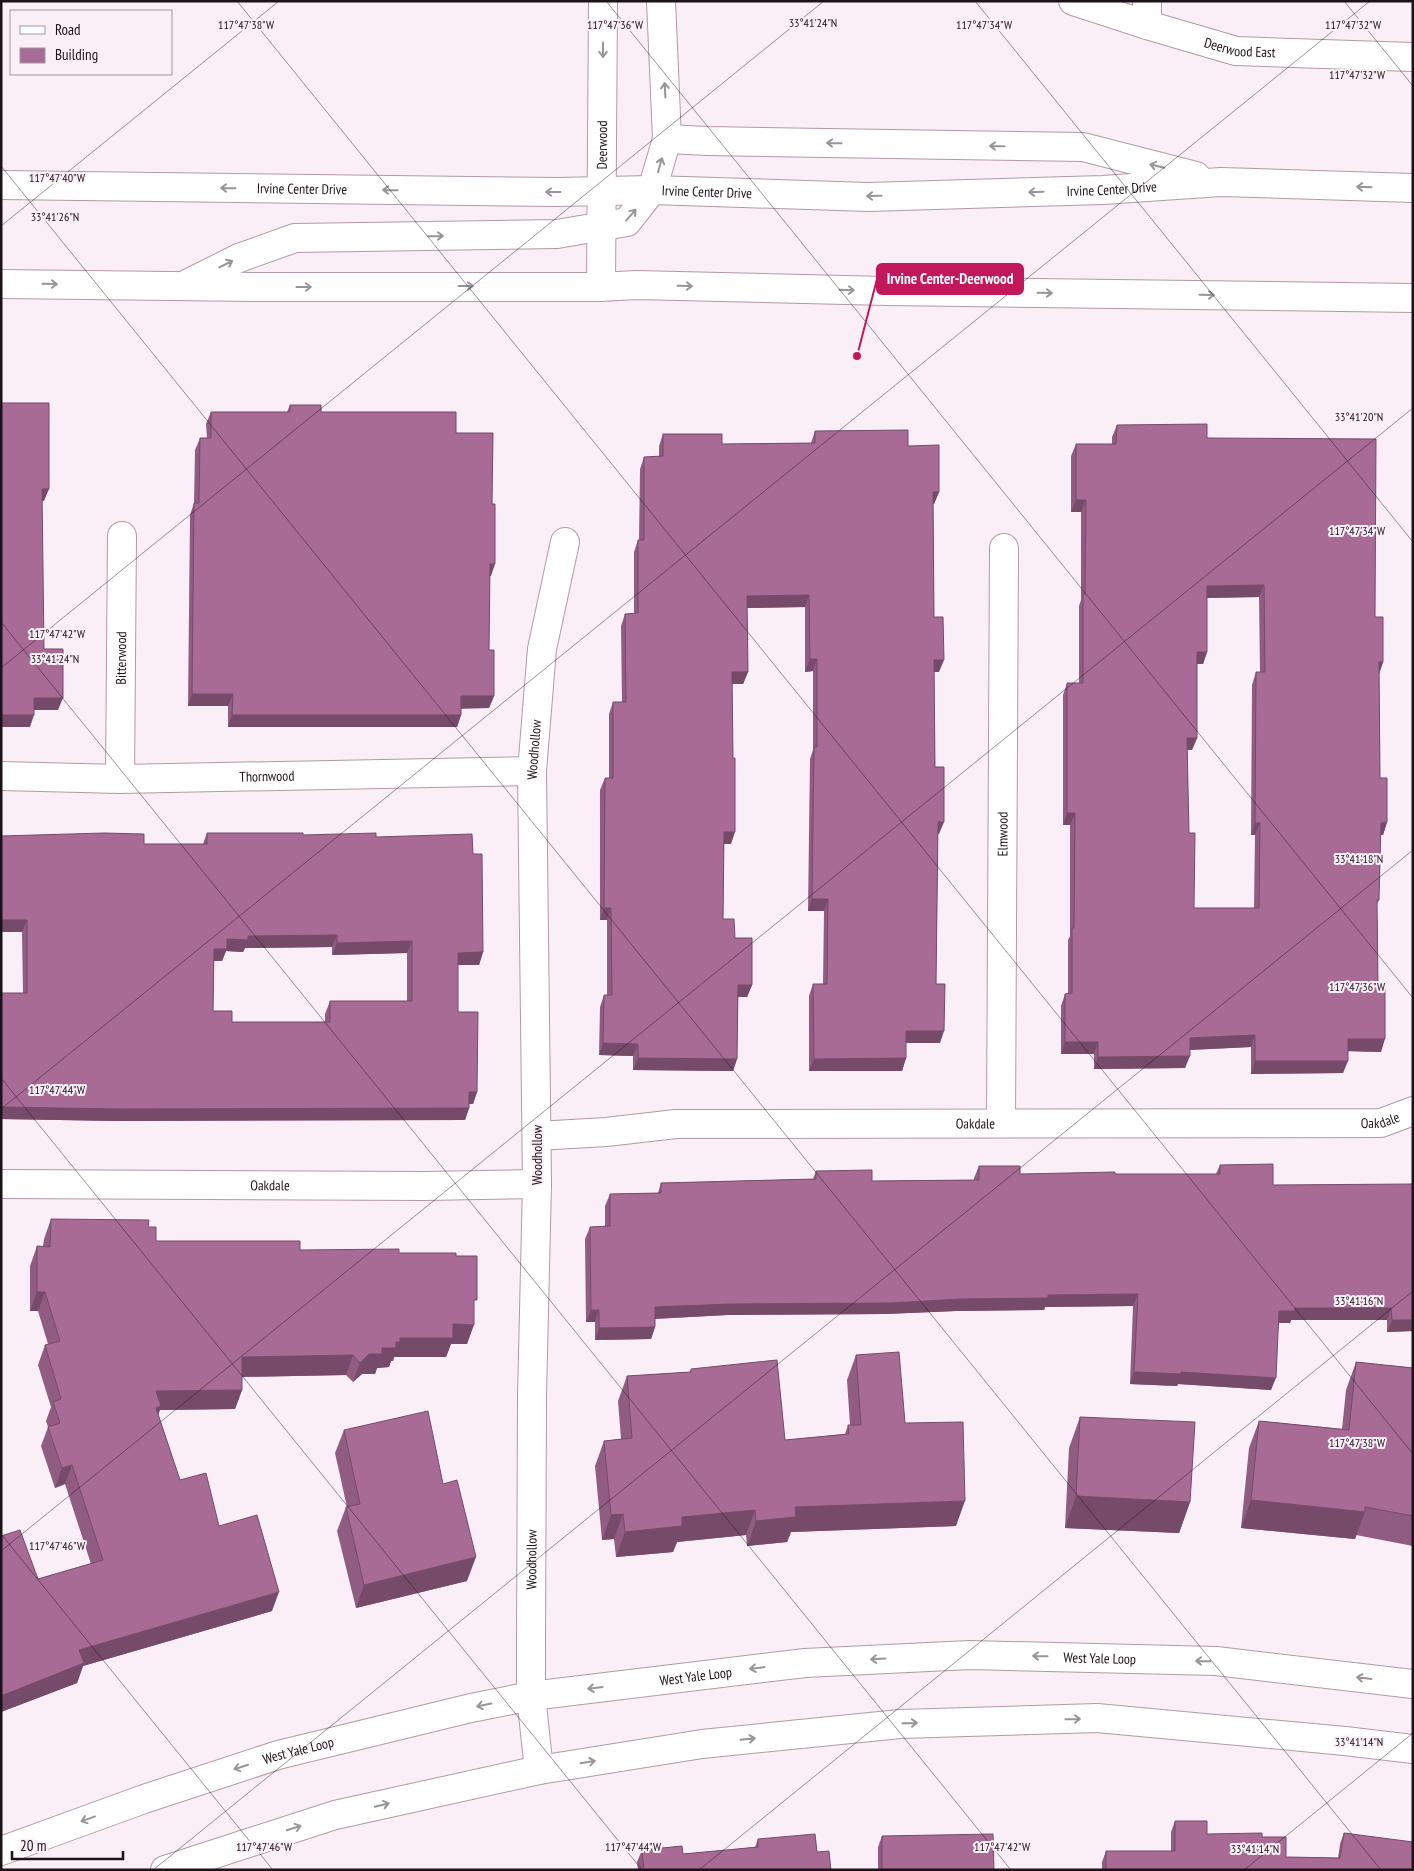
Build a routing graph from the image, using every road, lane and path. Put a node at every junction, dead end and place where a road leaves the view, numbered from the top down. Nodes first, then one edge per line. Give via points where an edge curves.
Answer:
1 (603, 1) edge
2 (661, 1) edge
3 (1073, 1) edge
4 (1147, 13) edge
5 (1413, 57) edge
6 (667, 139) junction
7 (1221, 182) junction
8 (1, 184) edge
9 (1413, 188) edge
10 (601, 190) junction
11 (652, 190) junction
12 (602, 226) junction
13 (1, 284) edge
14 (182, 286) junction
15 (601, 287) junction
16 (1413, 298) edge
17 (122, 536) dead end
18 (565, 542) dead end
19 (1004, 548) dead end
20 (532, 771) junction
21 (1, 776) edge
22 (120, 780) junction
23 (1413, 1111) edge
24 (1001, 1122) junction
25 (537, 1136) junction
26 (1, 1184) edge
27 (537, 1184) junction
28 (1413, 1684) edge
29 (531, 1696) junction
30 (1413, 1749) edge
31 (539, 1770) junction
32 (1, 1851) edge
33 (165, 1870) edge

1 -> 10 main road, Deerwood
6 -> 2 main road
3 - 4 main road, Deerwood East
4 - 5 main road, Deerwood East via 1236,52
7 -> 6 main road via 1083,147
11 -> 6 main road
9 -> 7 main road, Irvine Center Drive
7 -> 11 main road, Irvine Center Drive via 1103,190 868,197
10 -> 8 main road, Irvine Center Drive
10 - 11 main road, Irvine Center Drive
10 - 12 main road, Deerwood
12 -> 11 main road via 626,222
14 -> 12 main road via 239,258 295,238 557,234
12 - 15 main road, Deerwood
13 -> 14 main road
14 -> 15 main road
15 -> 16 main road
17 - 22 main road, Bitterwood
18 - 20 main road, Woodhollow via 542,649
19 - 24 main road, Elmwood
20 - 22 main road, Thornwood
20 - 25 main road, Woodhollow
21 - 22 main road, Thornwood
23 - 24 main road, Oakdale via 1381,1122
24 - 25 main road, Oakdale via 676,1124
25 - 27 main road, Woodhollow
26 - 27 main road, Oakdale
27 - 29 main road, Woodhollow via 532,1396
28 -> 29 main road, West Yale Loop via 1216,1661 970,1655 805,1663
29 - 31 main road, Woodhollow
29 -> 32 main road, West Yale Loop via 278,1755
31 -> 30 main road via 702,1744 900,1724 1097,1718
33 -> 31 main road via 334,1815

